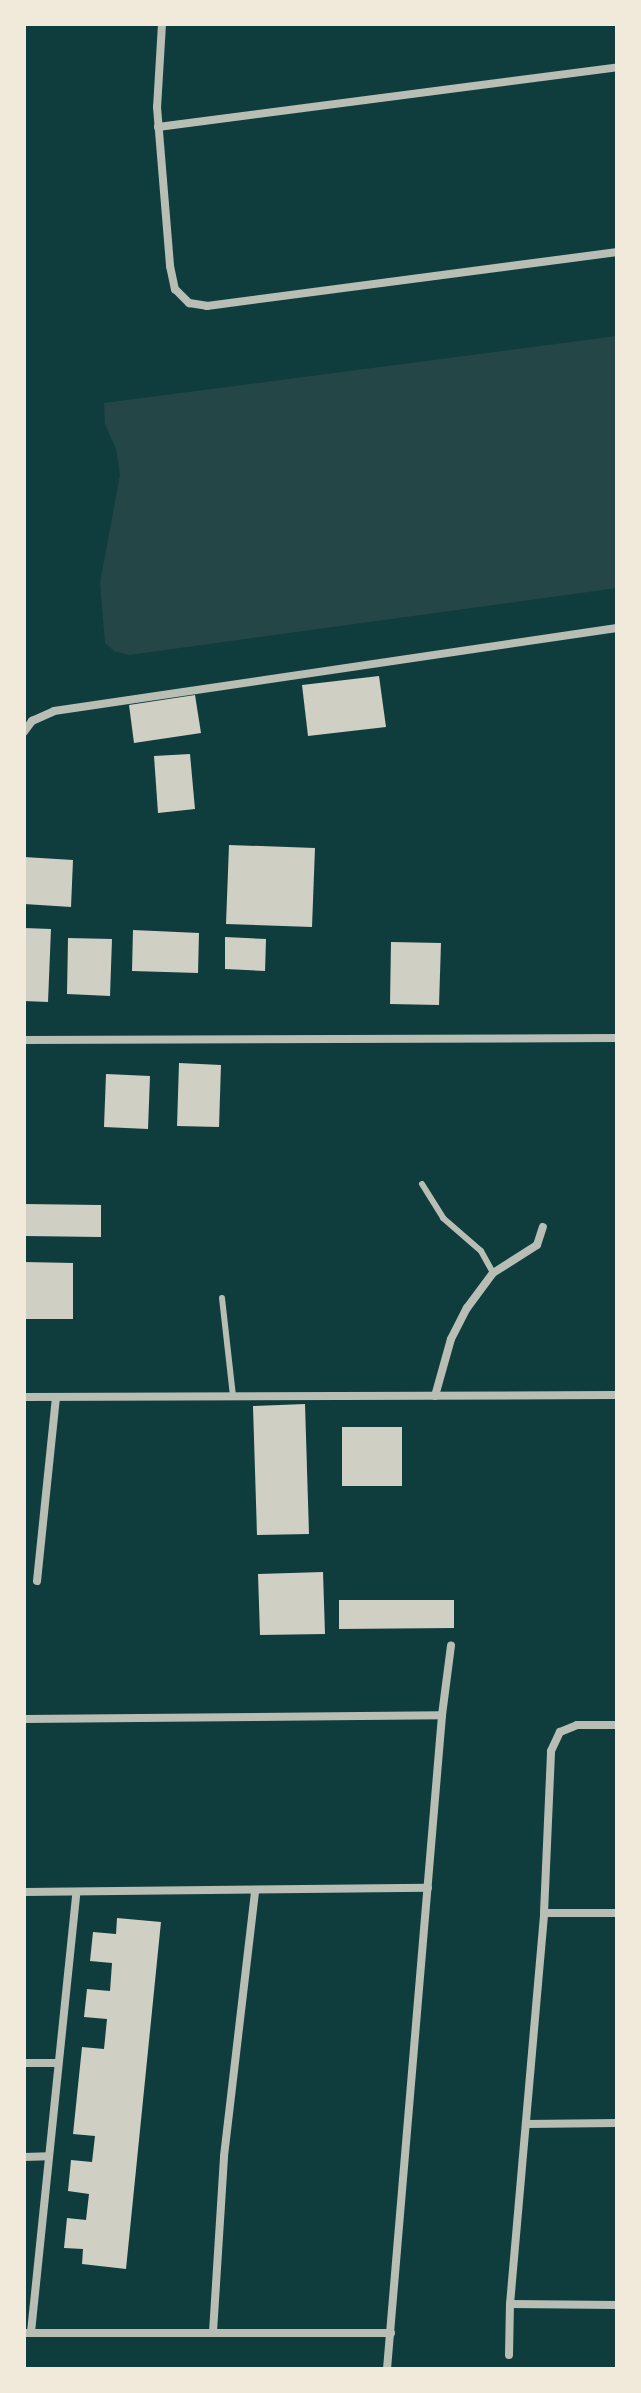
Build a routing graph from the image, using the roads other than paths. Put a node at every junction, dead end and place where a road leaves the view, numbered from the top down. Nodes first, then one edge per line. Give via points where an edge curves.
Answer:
1 (162, 24) edge
2 (617, 67) edge
3 (158, 127) junction
4 (617, 252) edge
5 (617, 628) edge
6 (24, 732) edge
7 (617, 1038) edge
8 (24, 1040) edge
9 (422, 1184) dead end
10 (543, 1227) dead end
11 (493, 1273) junction
12 (222, 1298) dead end
13 (617, 1395) edge
14 (233, 1396) junction
15 (435, 1396) junction
16 (24, 1397) edge
17 (56, 1397) junction
18 (37, 1581) dead end
19 (451, 1646) dead end
20 (442, 1715) junction
21 (24, 1719) edge
22 (617, 1725) edge
23 (428, 1888) junction
24 (255, 1891) junction
25 (24, 1892) edge
26 (76, 1893) junction
27 (544, 1913) junction
28 (617, 1913) edge
29 (24, 2063) edge
30 (57, 2063) junction
31 (617, 2123) edge
32 (526, 2124) junction
33 (48, 2156) junction
34 (24, 2157) edge
35 (510, 2304) junction
36 (617, 2305) edge
37 (28, 2332) edge
38 (213, 2332) junction
39 (391, 2333) junction
40 (509, 2355) dead end
41 (387, 2369) edge

1 - 3 street
2 - 3 street
3 - 4 street via 172,279 189,303 207,306
5 - 6 street via 54,711 32,721
7 - 8 street
9 - 11 lane via 443,1218 481,1251
10 - 11 street via 537,1245
11 - 15 street via 451,1339
12 - 14 lane
13 - 15 street
14 - 15 street
14 - 17 street
16 - 17 street
17 - 18 street
19 - 20 street
20 - 21 street
20 - 23 street
22 - 27 street via 577,1725 560,1732 551,1751
23 - 24 street
23 - 39 street
24 - 26 street
24 - 38 street via 224,2156
25 - 26 street
26 - 30 street
27 - 28 street
27 - 32 street
29 - 30 street
30 - 33 street
31 - 32 street
32 - 35 street
33 - 34 street
33 - 37 street
35 - 36 street
35 - 40 street
37 - 38 street
38 - 39 street
39 - 41 street

